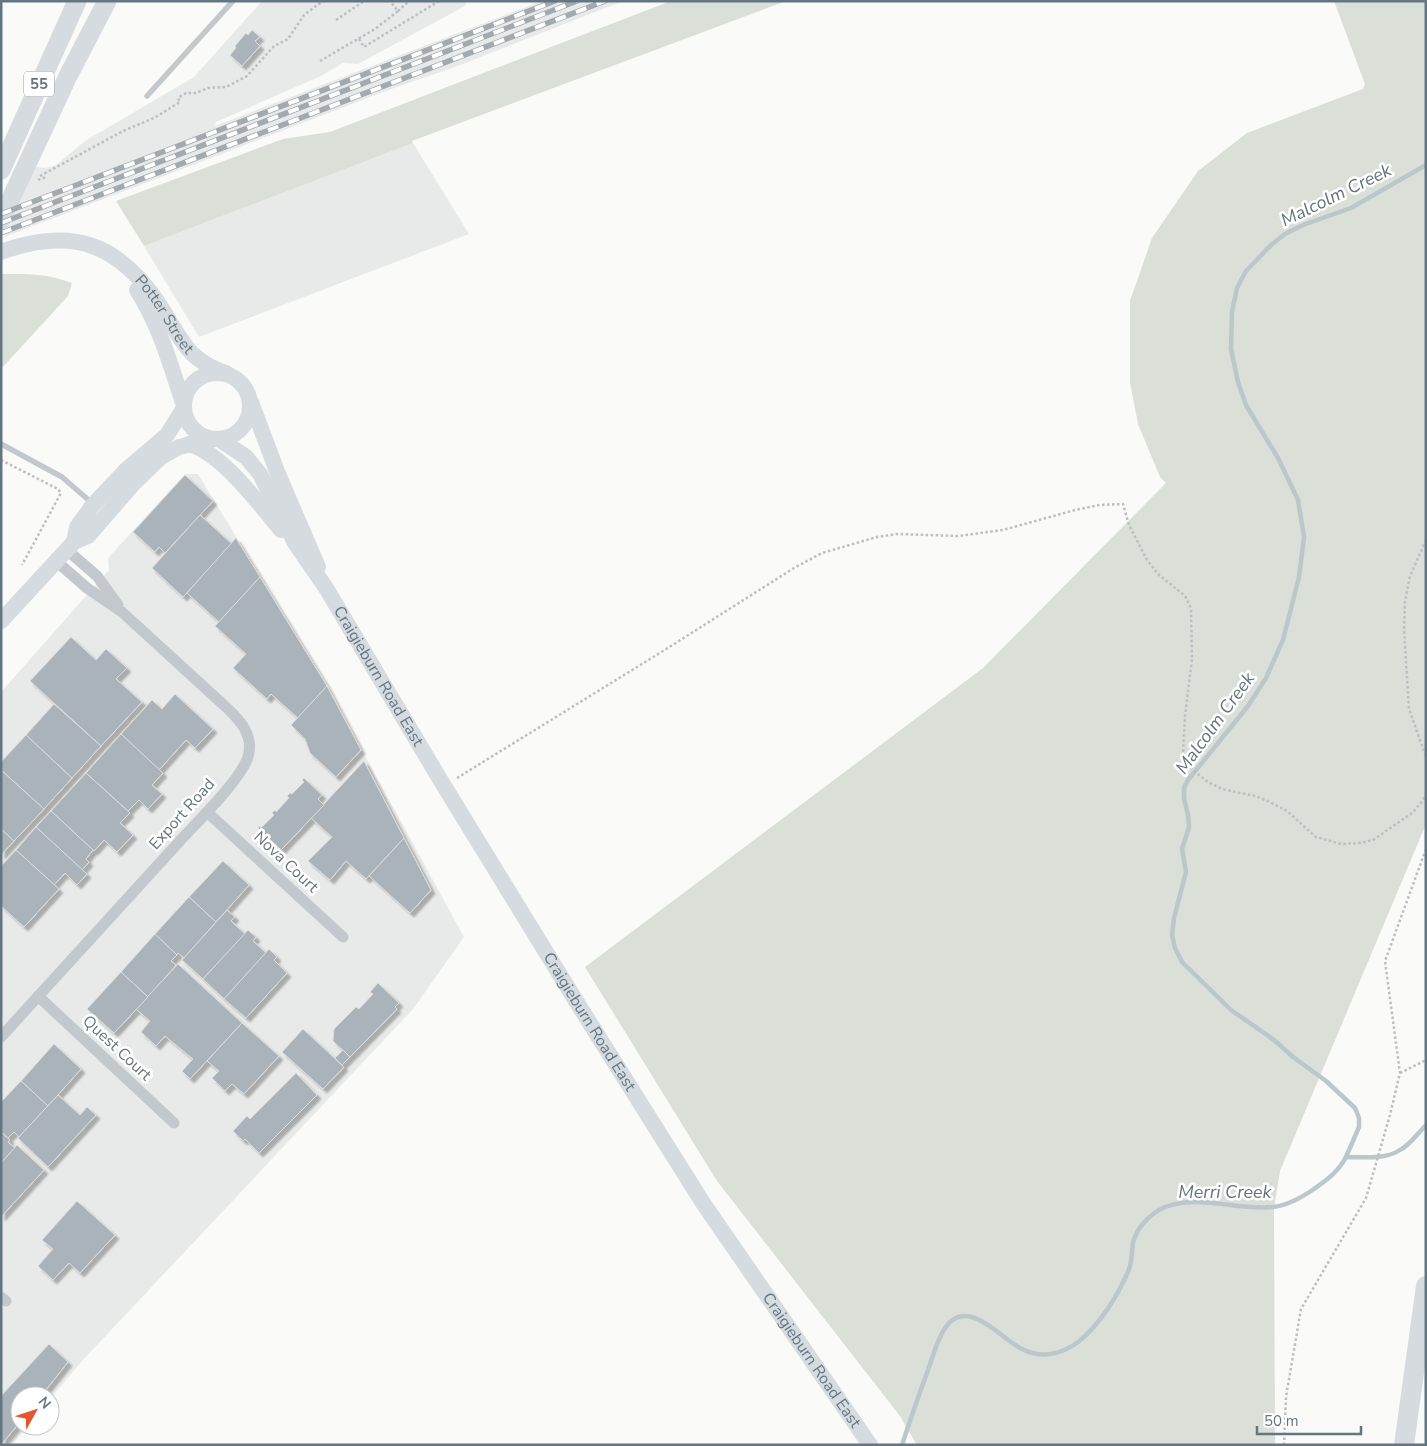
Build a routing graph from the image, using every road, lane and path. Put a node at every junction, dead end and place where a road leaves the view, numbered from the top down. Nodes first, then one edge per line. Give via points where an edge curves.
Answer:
1 (76, 1) edge
2 (107, 1) edge
3 (233, 1) edge
4 (323, 1) edge
5 (364, 1) edge
6 (390, 1) edge
7 (409, 1) edge
8 (439, 1) edge
9 (398, 11) junction
10 (336, 20) dead end
11 (359, 38) junction
12 (320, 61) dead end
13 (147, 96) dead end
14 (2, 169) edge
15 (32, 182) dead end
16 (1, 220) edge
17 (1, 252) edge
18 (106, 252) junction
19 (226, 374) junction
20 (249, 395) junction
21 (184, 407) junction
22 (217, 439) junction
23 (1, 444) edge
24 (189, 444) junction
25 (1, 460) edge
26 (93, 505) junction
27 (1426, 540) edge
28 (66, 551) junction
29 (302, 556) junction
30 (22, 565) dead end
31 (326, 588) junction
32 (122, 612) junction
33 (1, 621) edge
34 (1426, 757) edge
35 (444, 786) junction
36 (1426, 795) edge
37 (207, 812) junction
38 (1426, 849) edge
39 (343, 937) dead end
40 (38, 996) junction
41 (1, 1037) edge
42 (1426, 1060) edge
43 (1400, 1073) junction
44 (174, 1123) dead end
45 (1426, 1286) edge
46 (869, 1444) edge
47 (1284, 1445) edge
48 (1404, 1445) edge

1 - 14 highway, 55
2 - 16 highway, 55
3 - 13 lane
4 - 15 path via 304,15 288,39 274,46 246,76 226,88 186,93 178,98 180,102 154,118 100,143
5 - 10 path
6 - 9 path
7 - 9 path
8 - 11 path via 364,47
9 - 11 path
11 - 12 path
17 - 18 main road, Potter Street via 53,239 80,242
18 - 19 main road, Potter Street via 145,284 196,358
18 - 21 main road, Potter Street via 130,280 152,315
19 - 20 main road via 238,380
19 - 21 main road via 212,372 195,380 187,392
20 - 22 main road via 246,422 234,434
20 - 31 main road, Craigieburn Road East
21 - 22 main road via 194,430
21 - 26 main road via 164,438 126,470
22 - 24 main road
22 - 29 main road, Craigieburn Road East via 246,457 260,474
23 - 26 lane via 62,477
24 - 28 main road via 158,460 88,536
24 - 29 main road via 206,451 229,471
25 - 30 path via 61,493
26 - 28 main road via 77,527
27 - 34 path via 1410,576 1404,629 1409,709
28 - 32 street, Export Road via 97,576
28 - 32 street, Export Road via 87,588
28 - 33 main road
29 - 31 main road, Craigieburn Road East
31 - 35 main road, Craigieburn Road East
32 - 37 street, Export Road via 240,720 246,730 250,744 244,765
35 - 36 path via 822,553 877,536 958,536 1003,530 1100,505 1123,504 1129,525 1147,560 1159,575 1185,596 1191,608 1192,659 1183,752 1195,772 1222,789 1270,802 1286,811 1316,837 1341,844 1373,840 1412,813
35 - 46 main road, Craigieburn Road East via 703,1203
37 - 39 street, Nova Court
37 - 40 street, Export Road
38 - 43 path via 1385,962
40 - 41 street, Export Road
40 - 44 street, Quest Court
42 - 43 path
43 - 47 path via 1366,1198 1301,1309 1286,1397
45 - 48 highway

